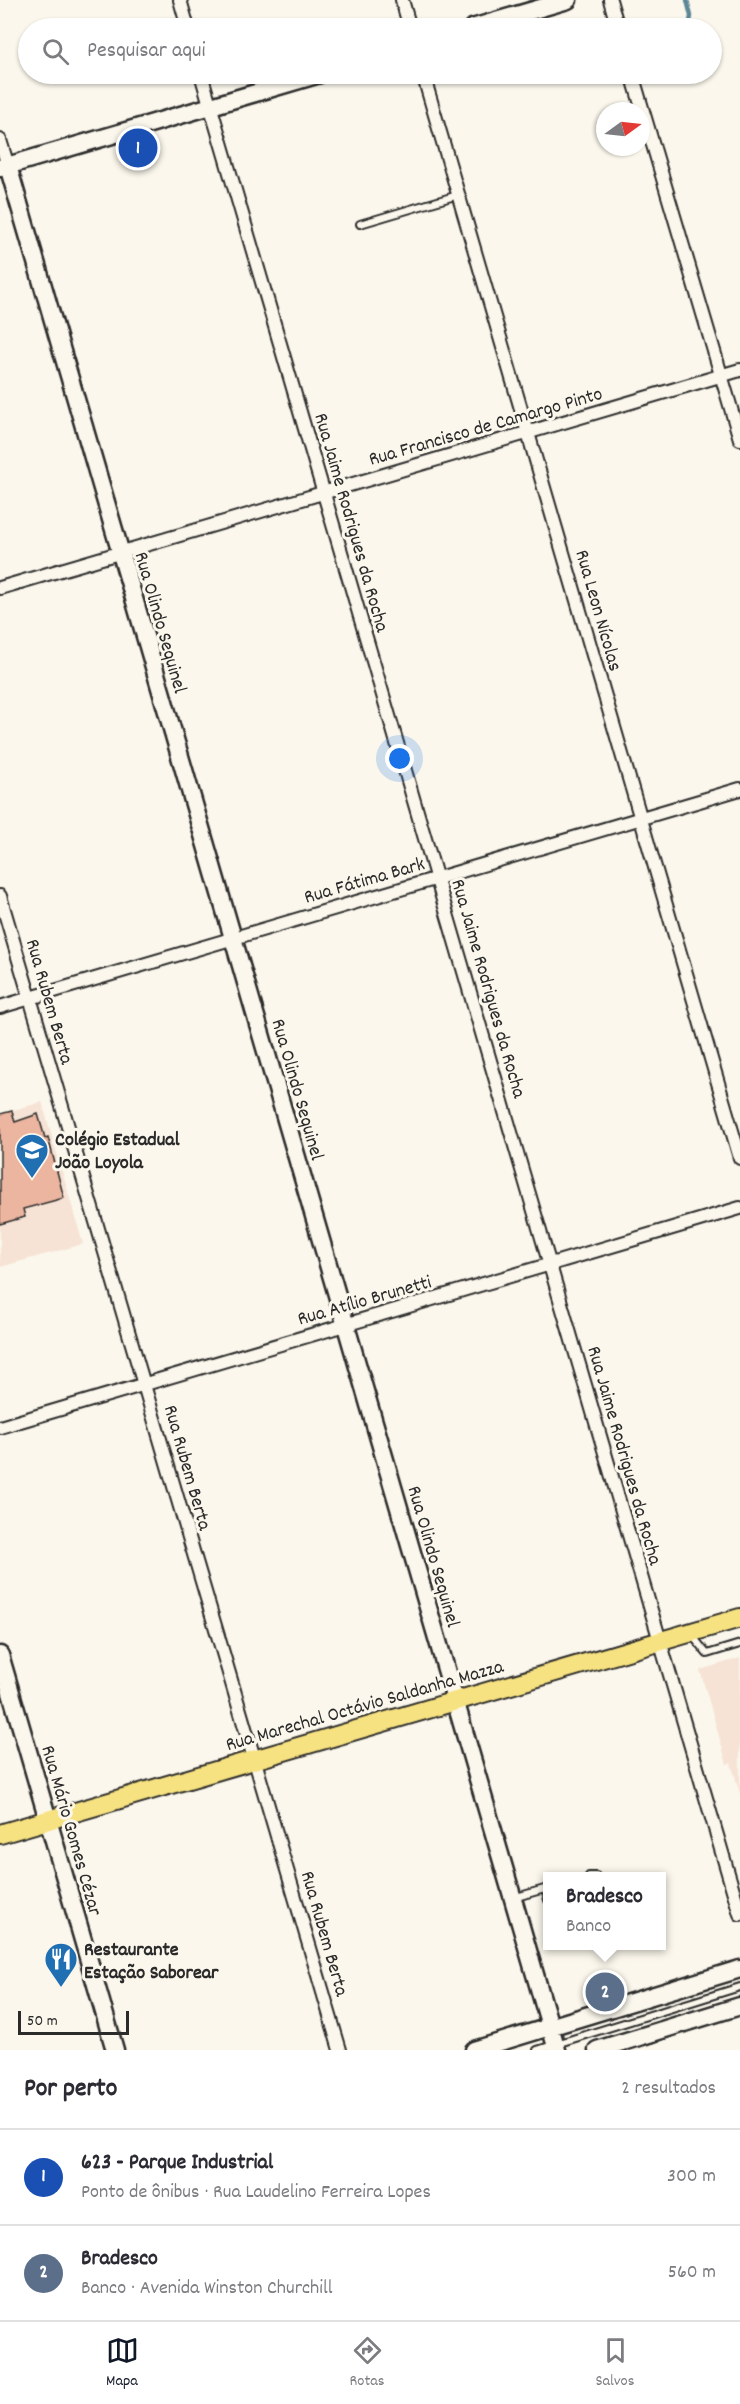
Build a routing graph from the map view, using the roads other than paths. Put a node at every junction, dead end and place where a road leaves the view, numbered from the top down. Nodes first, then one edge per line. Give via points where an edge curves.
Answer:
1 (180, 0) edge
2 (402, 0) edge
3 (568, 0) edge
4 (610, 0) edge
5 (185, 18) edge
6 (407, 18) edge
7 (506, 18) edge
8 (615, 18) edge
9 (204, 84) edge
10 (286, 84) edge
11 (426, 84) edge
12 (635, 84) edge
13 (211, 106) junction
14 (0, 140) edge
15 (4, 167) edge
16 (459, 195) junction
17 (360, 224) dead end
18 (740, 370) edge
19 (721, 376) junction
20 (528, 433) junction
21 (740, 439) edge
22 (324, 493) junction
23 (120, 553) junction
24 (0, 588) edge
25 (740, 789) edge
26 (641, 818) junction
27 (437, 878) junction
28 (0, 896) edge
29 (233, 938) junction
30 (30, 998) junction
31 (0, 1007) edge
32 (740, 1158) edge
33 (740, 1208) edge
34 (550, 1264) junction
35 (345, 1325) junction
36 (145, 1384) junction
37 (0, 1427) edge
38 (740, 1618) edge
39 (690, 1632) junction
40 (660, 1641) junction
41 (739, 1645) edge
42 (0, 1655) edge
43 (740, 1655) edge
44 (455, 1701) junction
45 (255, 1760) junction
46 (48, 1820) junction
47 (0, 1834) edge
48 (543, 1889) edge
49 (513, 1898) junction
50 (740, 1914) edge
51 (740, 1969) edge
52 (740, 1987) edge
53 (740, 2006) edge
54 (550, 2028) junction
55 (556, 2047) edge
56 (115, 2050) edge
57 (340, 2050) edge
58 (474, 2050) edge
59 (537, 2050) edge
60 (597, 2050) edge

1 - 5 street
2 - 6 street
3 - 7 street
4 - 8 street
9 - 13 street, Rua Jaime Rodrigues da Rocha
10 - 13 street
11 - 16 street, Rua Leon Nícolas
12 - 19 street
13 - 15 street
13 - 22 street, Rua Jaime Rodrigues da Rocha
14 - 15 street, Rua Olindo Sequinel
15 - 23 street, Rua Olindo Sequinel
16 - 17 lane
16 - 20 street, Rua Leon Nícolas
18 - 19 street, Rua Francisco de Camargo Pinto
19 - 20 street, Rua Francisco de Camargo Pinto
19 - 21 street
20 - 22 street, Rua Francisco de Camargo Pinto
20 - 26 street, Rua Leon Nícolas
22 - 23 street, Rua Francisco de Camargo Pinto
22 - 27 street, Rua Jaime Rodrigues da Rocha
23 - 24 street, Rua Francisco de Camargo Pinto
23 - 29 street, Rua Olindo Sequinel
25 - 26 street, Rua Fátima Bark
26 - 27 street, Rua Fátima Bark
26 - 32 street, Rua Leon Nícolas
27 - 29 street, Rua Fátima Bark
27 - 34 street, Rua Jaime Rodrigues da Rocha
28 - 30 street, Rua Rubem Berta
29 - 30 street, Rua Fátima Bark
29 - 35 street, Rua Olindo Sequinel
30 - 31 street, Rua Fátima Bark
30 - 36 street, Rua Rubem Berta
33 - 34 street, Rua Atílio Brunetti
34 - 35 street, Rua Atílio Brunetti
34 - 40 street, Rua Jaime Rodrigues da Rocha
35 - 36 street, Rua Atílio Brunetti
35 - 44 street, Rua Olindo Sequinel
36 - 37 street, Rua Atílio Brunetti
36 - 45 street, Rua Rubem Berta
38 - 39 main road, Rua Marechal Octávio Saldanha Mazza
39 - 40 main road, Rua Marechal Octávio Saldanha Mazza
39 - 41 lane via 707,1654
40 - 44 main road, Rua Marechal Octávio Saldanha Mazza
40 - 50 street, Rua Jaime Rodrigues da Rocha
41 - 43 lane
42 - 46 street, Rua Mário Gomes Cézar
44 - 45 main road, Rua Marechal Octávio Saldanha Mazza
44 - 49 street, Rua Olindo Sequinel
45 - 46 main road, Rua Marechal Octávio Saldanha Mazza
45 - 57 street, Rua Rubem Berta
46 - 47 main road, Rua Marechal Octávio Saldanha Mazza
46 - 56 street, Rua Mário Gomes Cézar
48 - 49 lane
49 - 54 street, Rua Olindo Sequinel
51 - 54 street
52 - 55 lane
53 - 60 street
54 - 55 street, Rua Olindo Sequinel
54 - 58 street
55 - 59 lane

